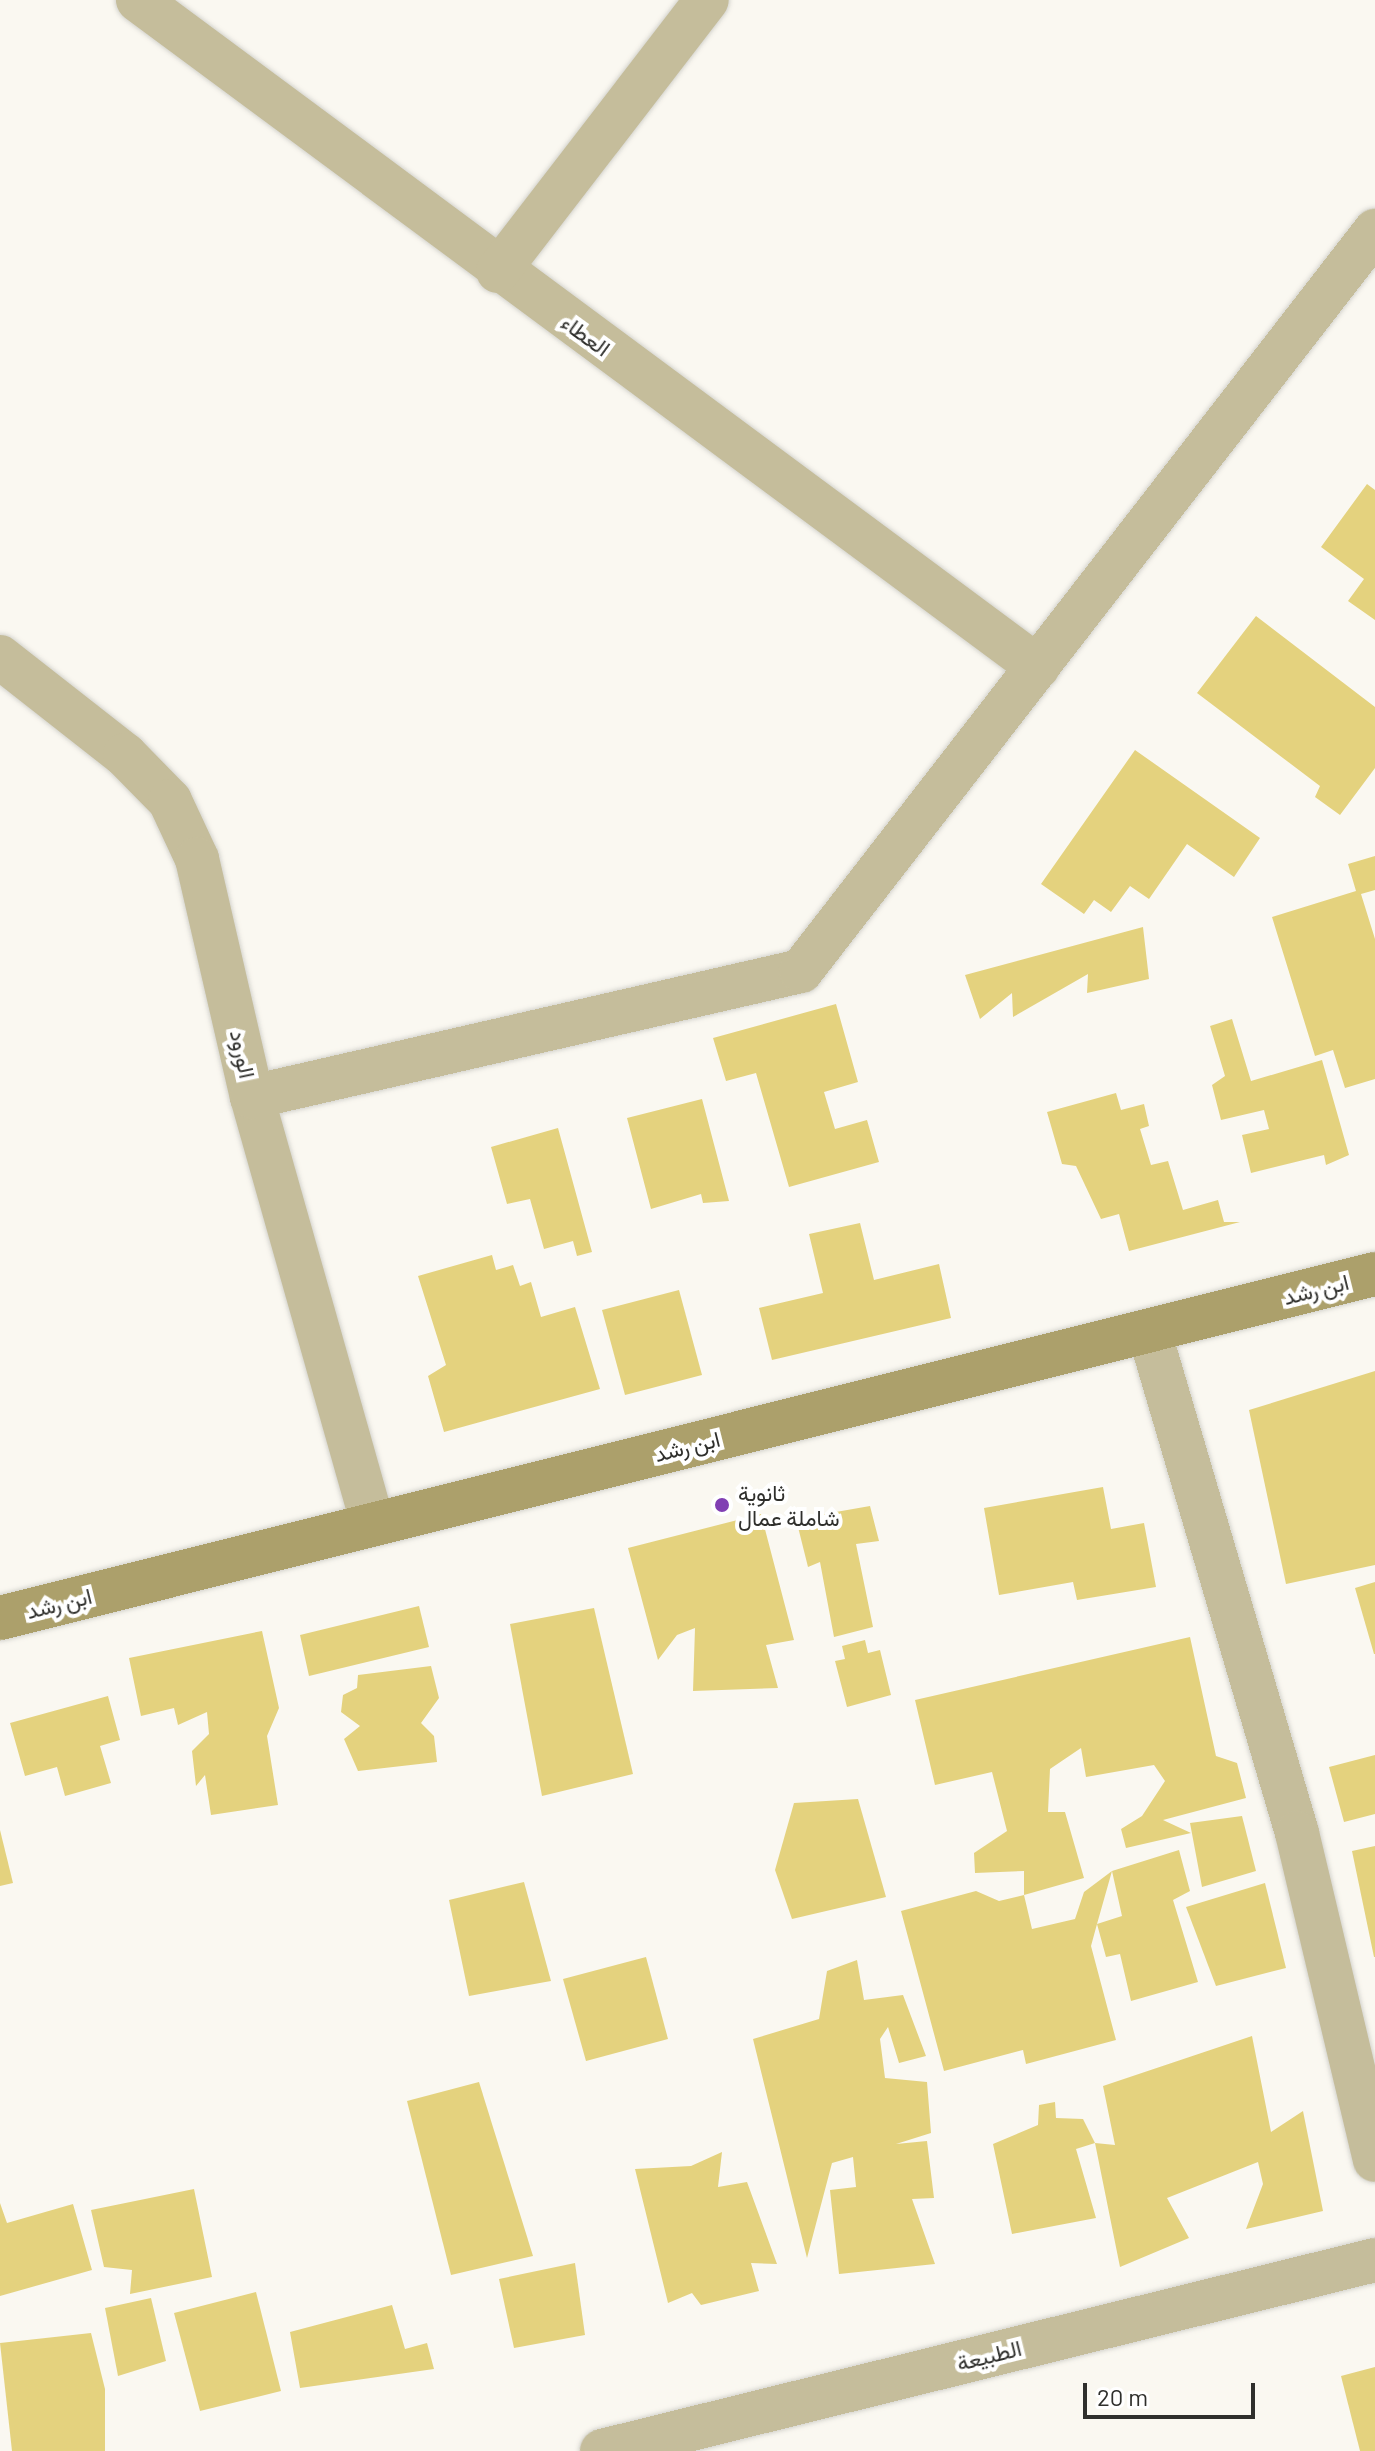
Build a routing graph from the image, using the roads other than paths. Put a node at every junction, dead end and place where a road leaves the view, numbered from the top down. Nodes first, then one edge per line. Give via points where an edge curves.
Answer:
1 (138, 0) edge
2 (707, 0) edge
3 (1375, 231) edge
4 (498, 271) junction
5 (0, 657) edge
6 (1038, 667) junction
7 (252, 1097) junction
8 (1375, 1274) edge
9 (1149, 1331) junction
10 (373, 1524) junction
11 (0, 1618) edge
12 (1375, 2160) edge
13 (1375, 2260) edge
14 (602, 2451) edge

1 - 4 street, العطاء
2 - 4 street
3 - 6 street
4 - 6 street, العطاء
5 - 7 street, الورود via 125,755 170,801 197,859
6 - 7 street via 801,971
7 - 10 street, الورود
8 - 9 street, ابن رشد
9 - 10 street, ابن رشد
9 - 12 street via 1297,1833
10 - 11 street, ابن رشد
13 - 14 street, الطبيعة

